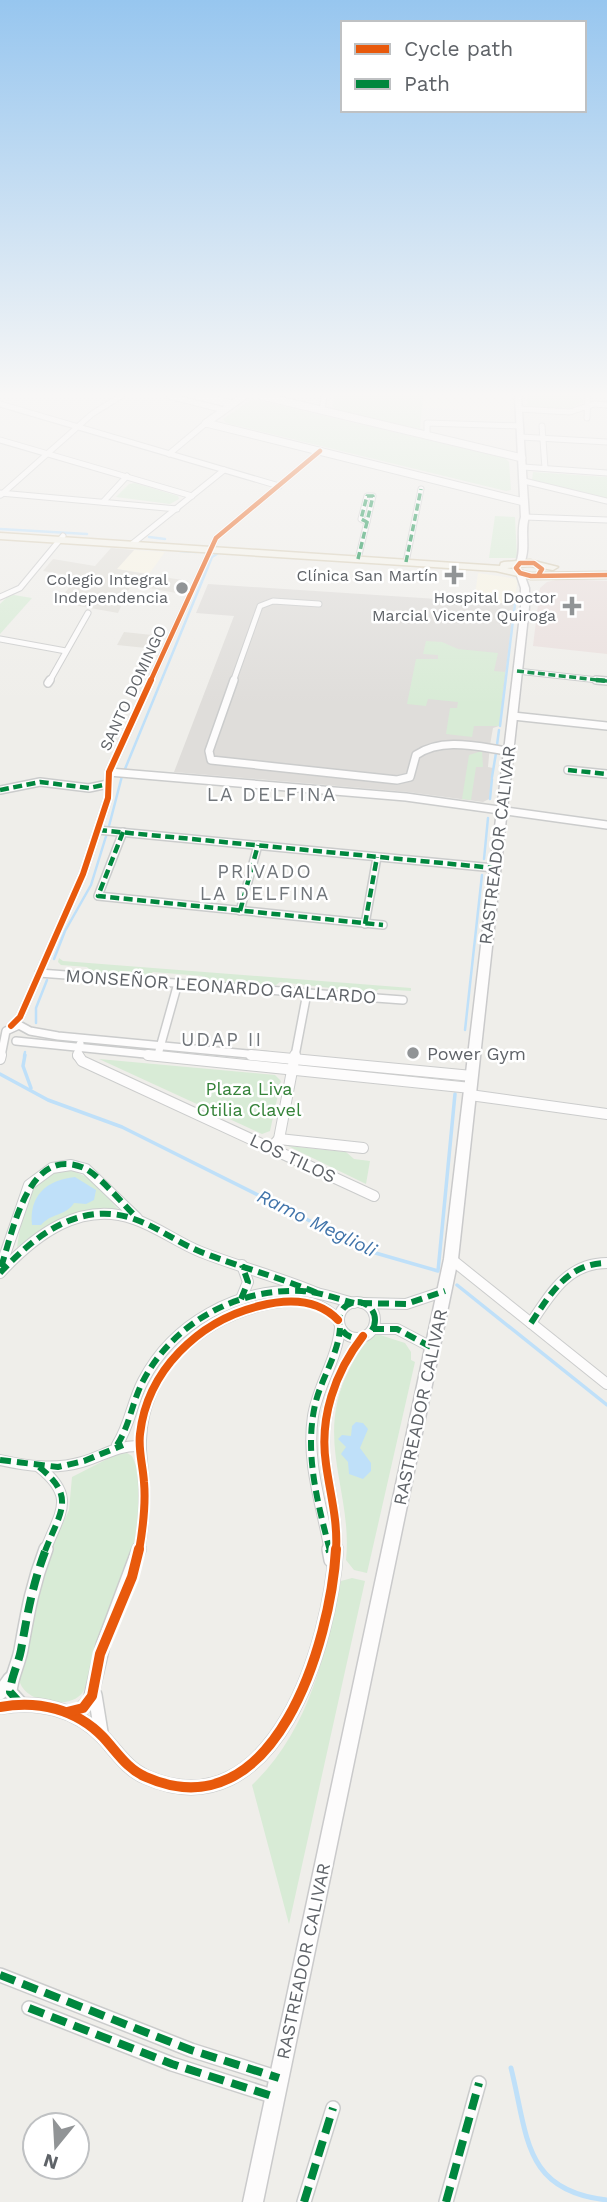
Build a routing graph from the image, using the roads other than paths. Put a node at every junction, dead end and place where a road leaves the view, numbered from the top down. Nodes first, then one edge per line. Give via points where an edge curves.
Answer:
1 (62, 499) edge
2 (106, 499) edge
3 (189, 499) edge
4 (264, 499) edge
5 (419, 499) edge
6 (511, 499) edge
7 (524, 499) edge
8 (103, 502) junction
9 (524, 502) junction
10 (177, 509) junction
11 (525, 517) junction
12 (607, 520) edge
13 (367, 522) dead end
14 (0, 534) edge
15 (61, 538) junction
16 (135, 542) junction
17 (212, 547) junction
18 (359, 557) junction
19 (407, 560) junction
20 (520, 568) junction
21 (538, 569) junction
22 (607, 573) edge
23 (0, 589) edge
24 (11, 591) junction
25 (0, 597) edge
26 (524, 601) junction
27 (319, 604) dead end
28 (88, 613) dead end
29 (0, 639) edge
30 (66, 651) junction
31 (517, 671) junction
32 (607, 681) edge
33 (48, 683) dead end
34 (513, 716) junction
35 (607, 726) edge
36 (508, 751) junction
37 (568, 770) dead end
38 (109, 772) junction
39 (607, 774) edge
40 (108, 784) junction
41 (0, 790) edge
42 (500, 812) junction
43 (607, 825) edge
44 (98, 830) junction
45 (123, 832) junction
46 (258, 845) junction
47 (376, 859) junction
48 (493, 870) junction
49 (240, 911) junction
50 (365, 924) junction
51 (383, 925) dead end
52 (39, 973) junction
53 (177, 983) junction
54 (307, 993) junction
55 (403, 1000) dead end
56 (20, 1017) junction
57 (27, 1029) junction
58 (5, 1032) edge
59 (16, 1041) junction
60 (81, 1043) junction
61 (161, 1046) junction
62 (2, 1055) edge
63 (158, 1056) junction
64 (295, 1059) junction
65 (292, 1070) junction
66 (471, 1086) junction
67 (607, 1114) edge
68 (279, 1139) junction
69 (363, 1147) dead end
70 (271, 1148) junction
71 (374, 1196) dead end
72 (144, 1224) junction
73 (452, 1259) junction
74 (607, 1263) edge
75 (242, 1265) junction
76 (0, 1271) edge
77 (445, 1292) junction
78 (317, 1293) junction
79 (241, 1299) junction
80 (358, 1303) junction
81 (531, 1323) junction
82 (339, 1324) junction
83 (373, 1329) junction
84 (363, 1336) junction
85 (433, 1348) junction
86 (607, 1384) edge
87 (117, 1445) junction
88 (140, 1446) junction
89 (0, 1460) edge
90 (71, 1465) junction
91 (38, 1466) junction
92 (62, 1488) junction
93 (332, 1569) junction
94 (10, 1677) junction
95 (95, 1692) junction
96 (0, 1693) edge
97 (20, 1703) junction
98 (0, 1707) edge
99 (68, 1712) junction
100 (103, 1737) junction
101 (0, 1975) edge
102 (29, 2008) dead end
103 (279, 2078) junction
104 (478, 2083) dead end
105 (275, 2096) junction
106 (333, 2108) dead end
107 (253, 2202) edge
108 (304, 2202) edge
109 (446, 2202) edge

1 - 8 street
2 - 8 street
3 - 10 street
4 - 17 street, SANTO DOMINGO via 216,538
5 - 19 street
6 - 9 street
7 - 9 main road, RASTREADOR CALIVAR
8 - 10 street
9 - 11 main road, RASTREADOR CALIVAR
10 - 16 street
11 - 12 street
11 - 20 main road, RASTREADOR CALIVAR
11 - 21 main road, RASTREADOR CALIVAR via 531,558
13 - 18 street
14 - 15 main road
15 - 16 main road
15 - 24 street via 20,588
16 - 17 main road
17 - 18 main road
17 - 38 street, SANTO DOMINGO
18 - 19 main road
19 - 20 main road
20 - 21 main road
20 - 26 main road, RASTREADOR CALIVAR
21 - 22 main road
21 - 26 main road, RASTREADOR CALIVAR
23 - 24 street
24 - 25 street
26 - 31 main road, RASTREADOR CALIVAR
27 - 36 street via 273,601 260,606 209,751 211,760 397,780 410,777 416,755 429,748
28 - 30 street
29 - 30 street
30 - 33 street
31 - 32 street
31 - 34 main road, RASTREADOR CALIVAR
34 - 35 street
34 - 36 main road, RASTREADOR CALIVAR
36 - 42 main road, RASTREADOR CALIVAR
37 - 39 street
38 - 40 street, SANTO DOMINGO
38 - 42 street via 406,797
40 - 41 street via 89,788 40,782
40 - 44 street, SANTO DOMINGO
42 - 43 street
42 - 48 main road, RASTREADOR CALIVAR
44 - 45 street
44 - 52 street, SANTO DOMINGO
45 - 46 street
45 - 49 street via 98,896
46 - 47 street
46 - 49 street
47 - 48 street
47 - 50 street
48 - 66 main road, RASTREADOR CALIVAR
49 - 50 street
50 - 51 street
52 - 53 street, MONSEÑOR LEONARDO GALLARDO
52 - 56 street, SANTO DOMINGO
53 - 54 street, MONSEÑOR LEONARDO GALLARDO
53 - 61 street
54 - 55 street, MONSEÑOR LEONARDO GALLARDO
54 - 64 street
56 - 57 street
56 - 58 street, SANTO DOMINGO
57 - 58 street
57 - 59 street via 26,1038
57 - 60 street
58 - 59 street
58 - 62 street
59 - 60 street
59 - 62 street
60 - 61 street
60 - 63 street
60 - 70 street, LOS TILOS via 77,1057 82,1061
61 - 63 street
61 - 64 street
63 - 65 street
64 - 65 street
64 - 66 street
65 - 66 street
65 - 68 street
66 - 67 street
66 - 73 main road, RASTREADOR CALIVAR
68 - 69 street
68 - 70 street
70 - 71 street, LOS TILOS
72 - 75 street via 183,1245
72 - 76 street via 115,1214 69,1219 26,1245
72 - 76 street via 86,1169 71,1165 52,1168 29,1185
73 - 77 main road, RASTREADOR CALIVAR
73 - 81 street
74 - 81 street via 589,1262 570,1271
75 - 78 street
75 - 79 street via 248,1282
77 - 80 street via 406,1304
77 - 85 main road, RASTREADOR CALIVAR
78 - 79 street via 283,1291
78 - 80 street
79 - 87 street via 200,1318 165,1349 144,1379
80 - 82 street via 343,1308
80 - 83 street via 375,1314
81 - 86 street
82 - 84 street via 350,1335
82 - 88 street via 312,1303 286,1301 253,1307 206,1328 183,1346 155,1385 142,1423
82 - 93 street via 339,1343 315,1403 310,1442
83 - 84 street
83 - 85 street via 397,1329
84 - 93 street via 343,1367 327,1413 325,1459 337,1527
85 - 103 main road, RASTREADOR CALIVAR
87 - 88 street
87 - 90 street
88 - 95 street via 145,1502 139,1551 100,1655
89 - 91 street
90 - 91 street
90 - 92 street
91 - 92 street
92 - 94 street via 62,1511 30,1591 20,1654
93 - 100 street via 317,1649 297,1702 266,1752 243,1771 209,1785 167,1783 138,1773
94 - 96 street
94 - 97 street via 10,1692
95 - 99 street via 83,1708
95 - 100 street
97 - 98 street
97 - 99 street
99 - 100 street
101 - 103 street via 191,2050
102 - 105 street via 172,2064
103 - 105 main road, RASTREADOR CALIVAR
104 - 109 street
105 - 107 main road, RASTREADOR CALIVAR
106 - 108 street

